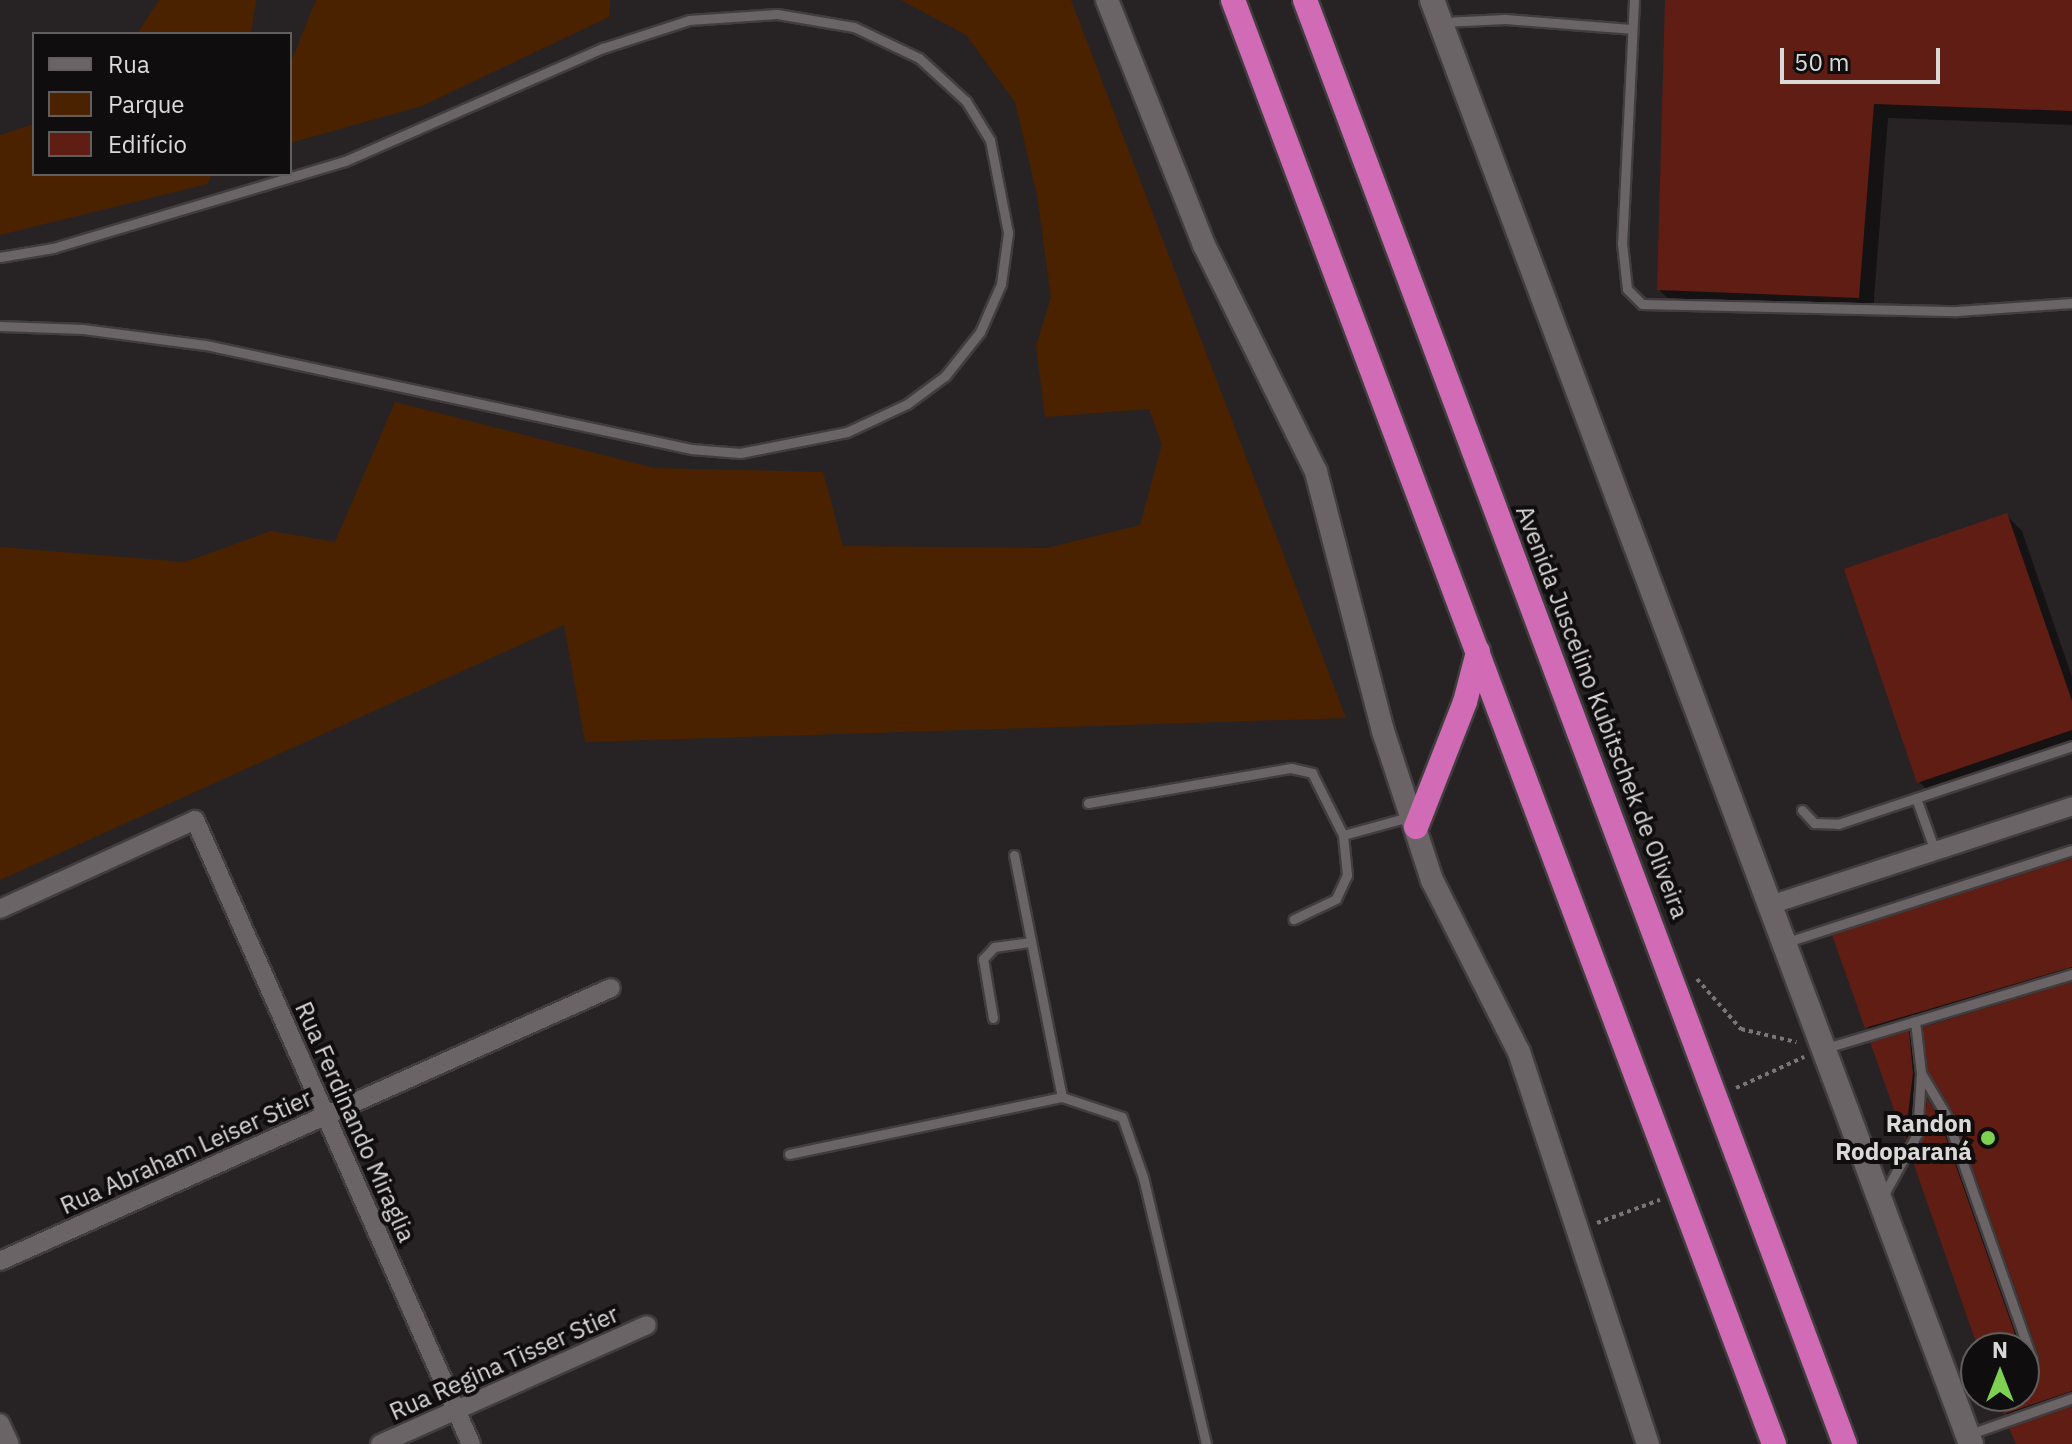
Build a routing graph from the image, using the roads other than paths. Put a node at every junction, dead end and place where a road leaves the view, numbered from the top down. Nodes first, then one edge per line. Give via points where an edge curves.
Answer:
1 (1107, 0) edge
2 (1233, 0) edge
3 (1305, 0) edge
4 (1634, 0) edge
5 (1436, 11) edge
6 (1631, 29) junction
7 (0, 257) edge
8 (2072, 303) edge
9 (0, 326) edge
10 (1478, 652) junction
11 (2072, 746) edge
12 (1916, 798) junction
13 (1088, 803) dead end
14 (2072, 806) edge
15 (1802, 810) dead end
16 (1414, 822) junction
17 (1343, 835) junction
18 (2072, 850) edge
19 (1935, 851) junction
20 (1014, 855) dead end
21 (1770, 905) junction
22 (0, 909) edge
23 (1294, 919) dead end
24 (1031, 942) junction
25 (1784, 943) junction
26 (2072, 974) edge
27 (611, 988) dead end
28 (993, 1018) dead end
29 (1915, 1021) junction
30 (1823, 1049) junction
31 (1921, 1073) junction
32 (1062, 1097) junction
33 (326, 1115) junction
34 (789, 1154) dead end
35 (1880, 1201) junction
36 (0, 1261) edge
37 (647, 1325) dead end
38 (2022, 1332) edge
39 (2070, 1398) edge
40 (456, 1410) junction
41 (2072, 1413) edge
42 (0, 1423) edge
43 (1969, 1439) edge
44 (10, 1444) edge
45 (380, 1444) edge
46 (471, 1444) edge
47 (1206, 1444) edge
48 (1648, 1444) edge
49 (1774, 1444) edge
50 (1845, 1444) edge

1 - 16 street via 1204,245 1316,472 1383,731
2 - 10 highway
3 - 50 highway, Avenida Juscelino Kubitschek de Oliveira
4 - 6 lane
5 - 6 lane
5 - 21 main road
6 - 8 lane via 1622,243 1627,289 1642,304 1957,311
7 - 9 lane via 53,248 345,161 603,48 689,20 777,14 854,27 919,58 966,101 990,140 1008,233 1001,284 980,332 945,376 907,404 847,432 740,453 691,449 220,348 83,329
10 - 16 highway via 1465,702
10 - 49 highway
11 - 12 lane
12 - 15 lane via 1826,826
12 - 19 lane
13 - 17 lane via 1291,768 1312,773
14 - 19 street
16 - 17 lane
16 - 48 street via 1432,880 1519,1052
17 - 23 lane via 1347,875 1336,899
18 - 25 lane
19 - 21 street
20 - 24 lane
21 - 25 main road
22 - 33 street, Rua Ferdinando Miraglia via 195,820
24 - 28 lane via 994,947 983,959
24 - 32 lane
25 - 30 main road
26 - 29 lane
27 - 33 street, Rua Abraham Leiser Stier
29 - 30 lane
29 - 31 lane
30 - 35 main road
31 - 35 lane via 1917,1134
31 - 38 lane via 1946,1115
32 - 34 lane
32 - 47 lane via 1122,1117 1143,1177
33 - 36 street, Rua Abraham Leiser Stier
33 - 40 street, Rua Ferdinando Miraglia
35 - 43 main road
37 - 40 street, Rua Regina Tisser Stier
39 - 41 lane
39 - 43 lane
40 - 45 street, Rua Regina Tisser Stier
40 - 46 street, Rua Ferdinando Miraglia
42 - 44 street

